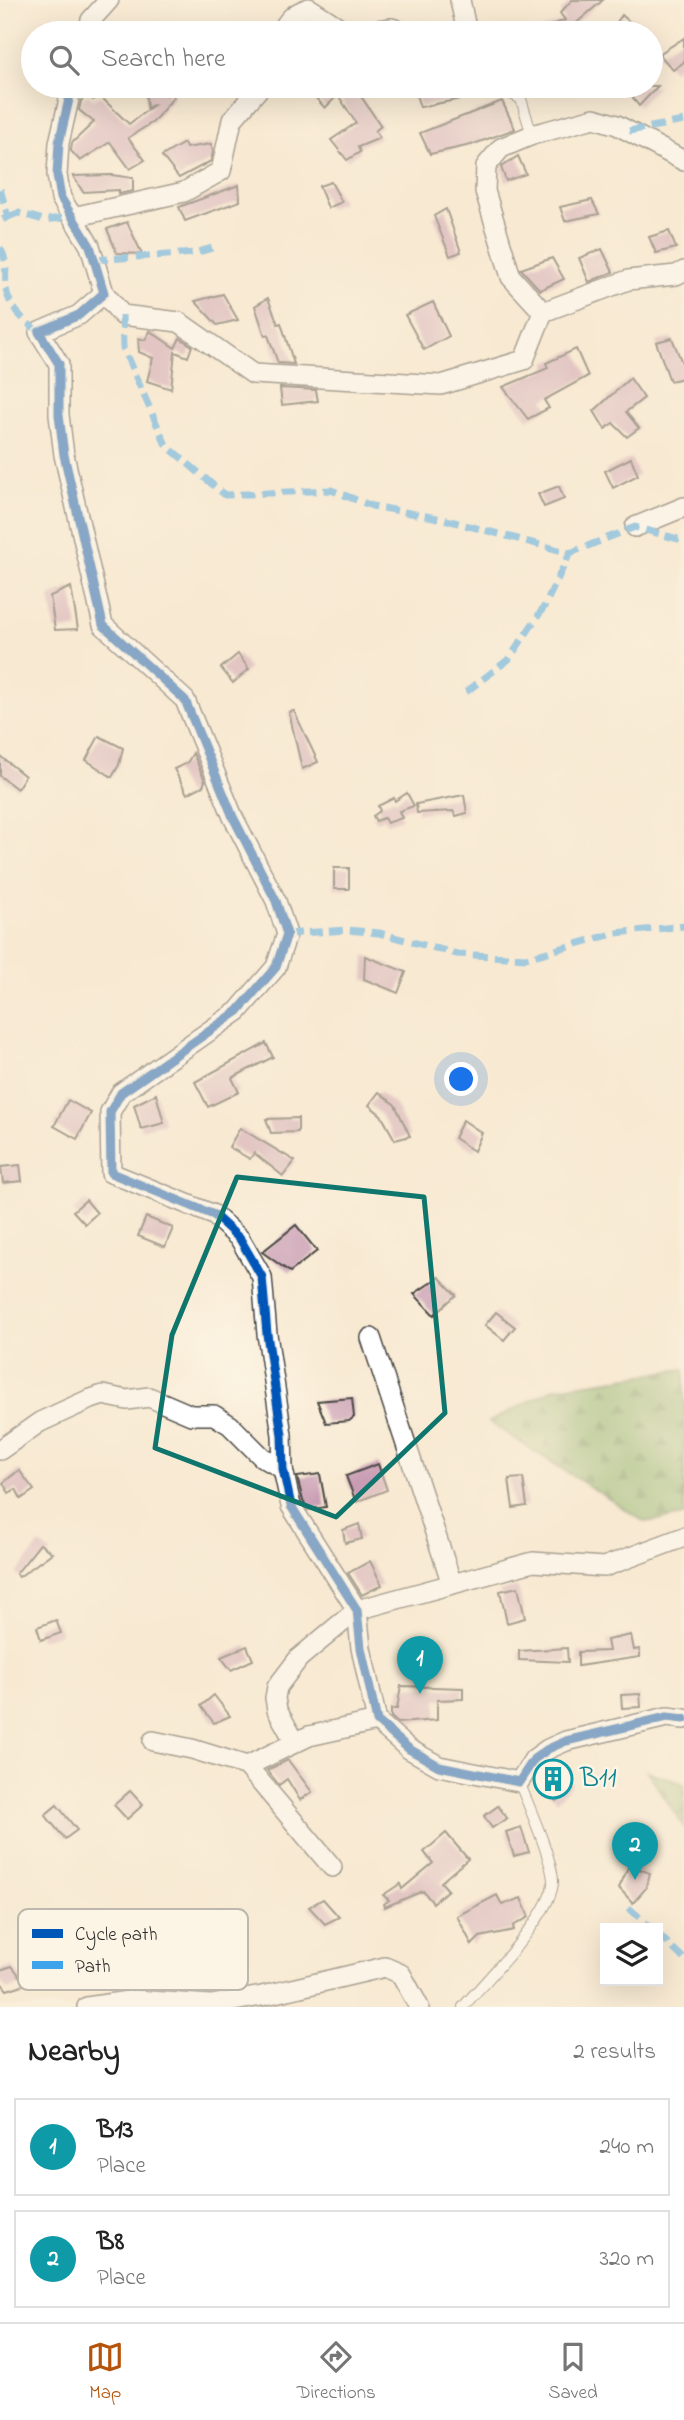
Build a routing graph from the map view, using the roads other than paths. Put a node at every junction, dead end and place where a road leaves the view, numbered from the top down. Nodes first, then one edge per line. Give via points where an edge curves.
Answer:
1 (109, 0) edge
2 (460, 0) edge
3 (91, 21) edge
4 (287, 21) edge
5 (329, 21) edge
6 (464, 21) edge
7 (69, 98) edge
8 (251, 98) edge
9 (519, 98) edge
10 (531, 135) junction
11 (684, 161) edge
12 (73, 217) junction
13 (684, 271) edge
14 (104, 293) junction
15 (542, 312) junction
16 (684, 507) edge
17 (635, 527) dead end
18 (370, 1338) dead end
19 (0, 1450) edge
20 (283, 1469) junction
21 (684, 1537) edge
22 (452, 1584) junction
23 (357, 1610) junction
24 (684, 1719) edge
25 (377, 1721) junction
26 (153, 1741) dead end
27 (295, 1742) junction
28 (247, 1766) junction
29 (519, 1782) junction
30 (332, 1867) dead end
31 (87, 2007) edge
32 (419, 2007) edge
33 (463, 2007) edge

1 - 3 street
2 - 6 street
4 - 5 street via 309,8
7 - 12 street via 57,174 61,198
8 - 12 street via 232,120 221,171 184,192
9 - 10 lane
10 - 11 street via 594,118 617,125
10 - 15 street via 501,148 486,166 485,191 511,277
12 - 14 street via 90,246
13 - 15 street via 628,280
14 - 15 street via 122,315 179,322 253,374 441,385 524,360
14 - 20 street via 79,315 39,332 59,364 64,455 103,625 185,700 287,934 276,967 238,1011 121,1093 110,1112 111,1173 214,1215 240,1239 262,1277
16 - 17 street
18 - 22 street
19 - 20 street via 40,1422 88,1400 103,1395 127,1400 149,1397 191,1415 214,1415
20 - 23 street via 291,1506
21 - 22 street via 604,1567 533,1562
22 - 23 street
23 - 25 street
23 - 27 street via 299,1658 277,1687 277,1710
24 - 29 street via 667,1717 566,1741 534,1759
25 - 27 street via 323,1731
25 - 29 street via 409,1749 439,1766
26 - 28 street
27 - 28 street
28 - 30 street
29 - 33 lane via 553,1882 540,1917
31 - 32 street via 135,2000 212,2005 371,1967 401,1974

